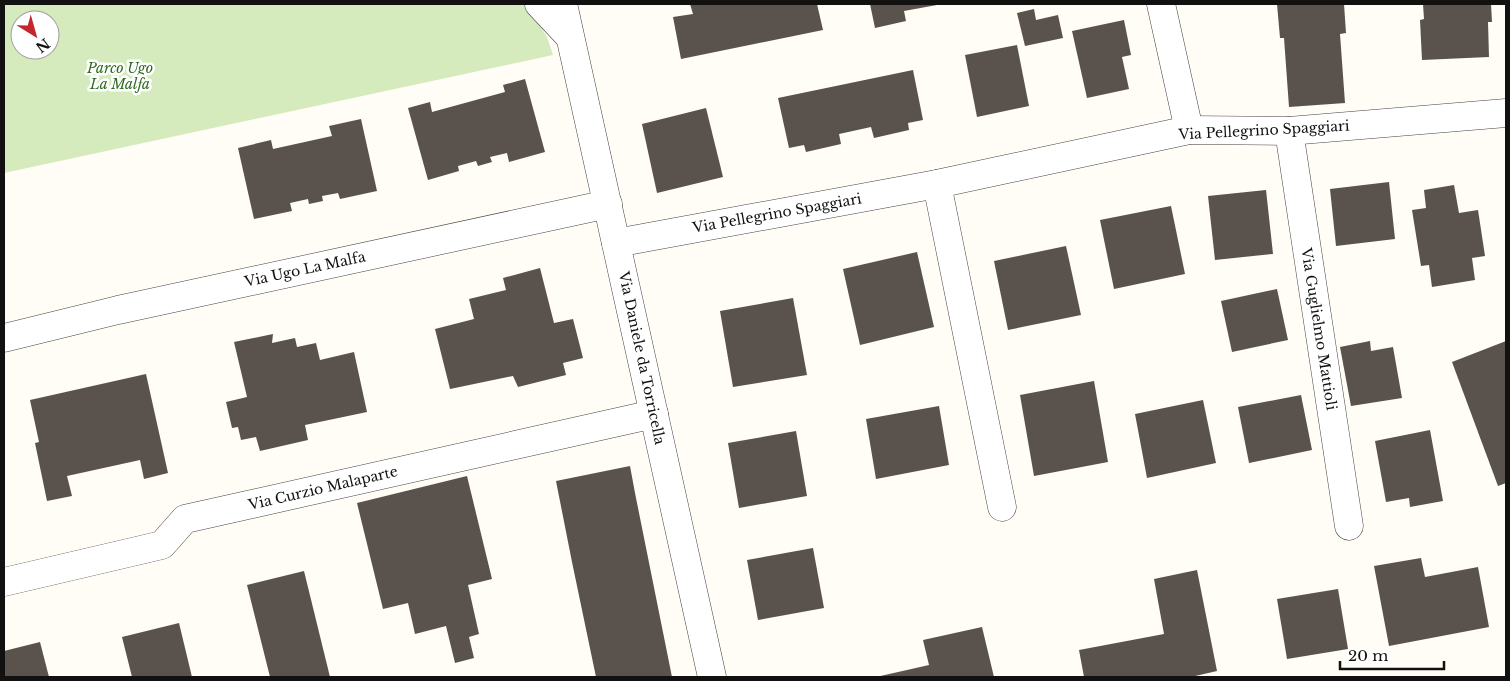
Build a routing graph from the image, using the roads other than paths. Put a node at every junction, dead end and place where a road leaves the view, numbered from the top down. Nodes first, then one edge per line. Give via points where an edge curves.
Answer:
1 (540, 4) edge
2 (563, 4) edge
3 (1161, 4) edge
4 (572, 39) junction
5 (1506, 113) edge
6 (1189, 130) junction
7 (1288, 131) junction
8 (937, 184) junction
9 (608, 204) junction
10 (616, 243) junction
11 (4, 338) edge
12 (654, 414) junction
13 (1002, 507) dead end
14 (1349, 526) dead end
15 (4, 582) edge
16 (712, 677) edge

1 - 4 street
2 - 4 street, Via Daniele da Torricella
3 - 6 street
4 - 9 street, Via Daniele da Torricella
5 - 7 street, Via Pellegrino Spaggiari
6 - 7 street, Via Pellegrino Spaggiari
6 - 8 street, Via Pellegrino Spaggiari
7 - 14 street, Via Guglielmo Mattioli
8 - 10 street, Via Pellegrino Spaggiari
8 - 13 street
9 - 10 street, Via Daniele da Torricella
9 - 11 street, Via Ugo La Malfa
10 - 12 street, Via Daniele da Torricella
12 - 15 street, Via Curzio Malaparte via 185,519 162,545
12 - 16 street, Via Daniele da Torricella

